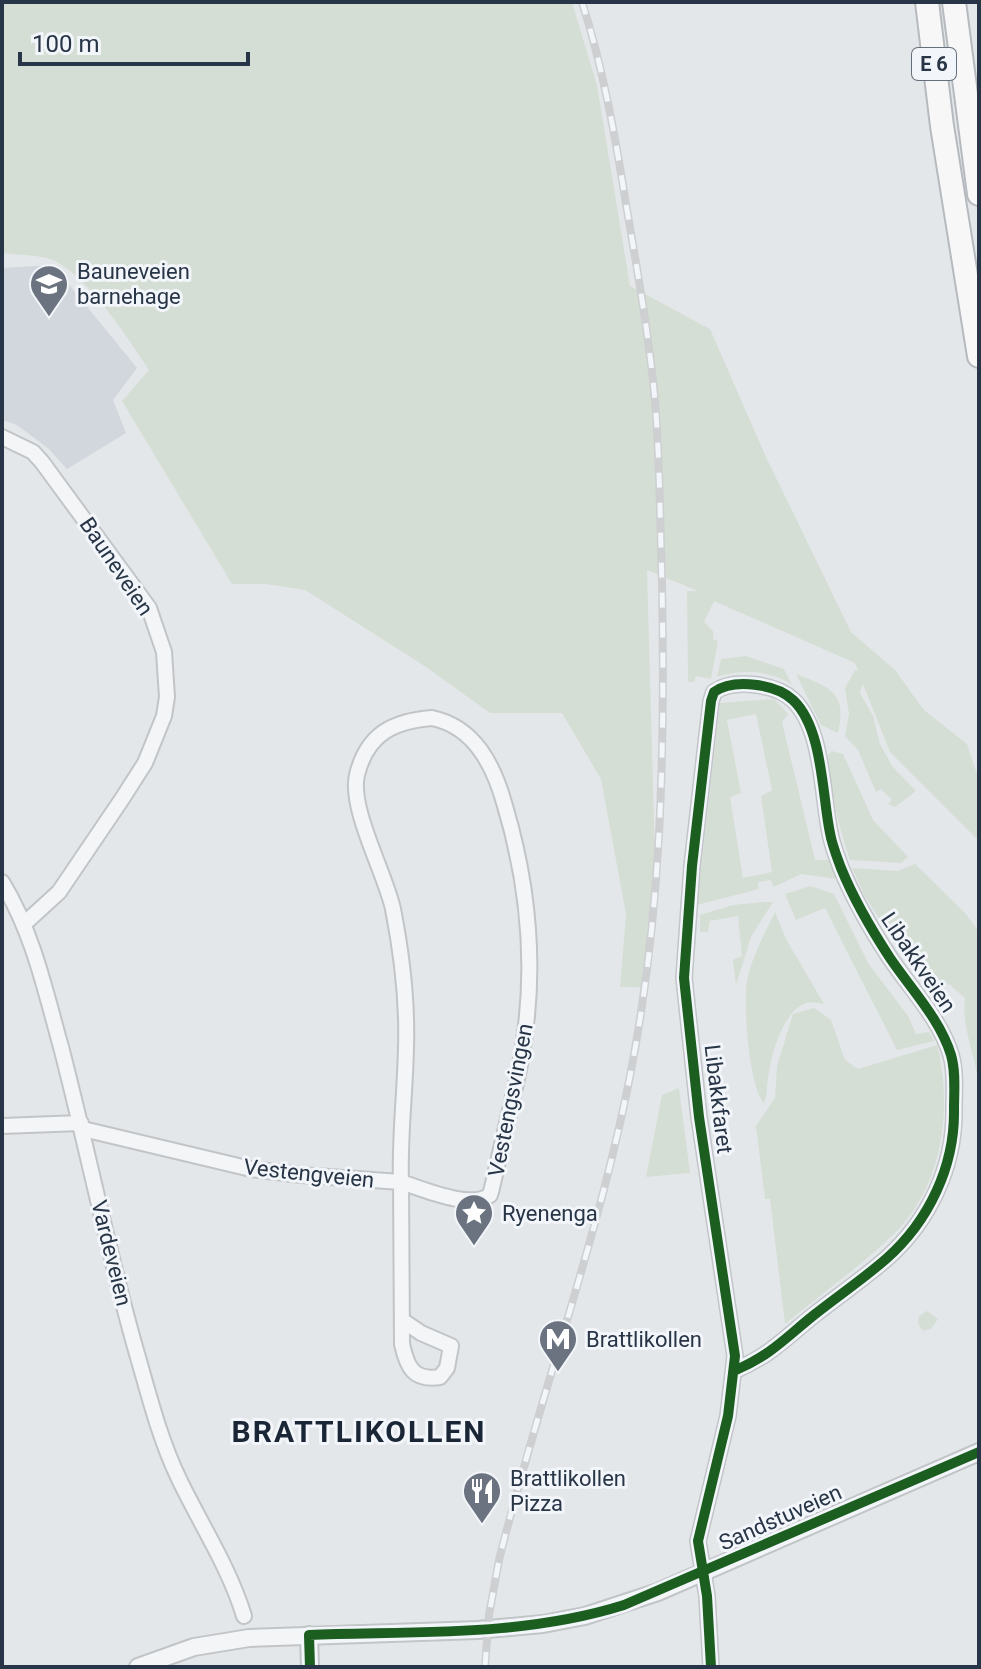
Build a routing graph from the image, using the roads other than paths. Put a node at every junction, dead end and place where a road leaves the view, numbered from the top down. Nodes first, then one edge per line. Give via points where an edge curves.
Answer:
1 (927, 2) edge
2 (954, 2) edge
3 (979, 194) edge
4 (979, 356) edge
5 (2, 437) edge
6 (778, 691) joint
7 (2, 882) edge
8 (24, 924) junction
9 (2, 1126) edge
10 (82, 1126) junction
11 (401, 1182) junction
12 (402, 1320) dead end
13 (736, 1370) junction
14 (979, 1452) edge
15 (702, 1573) junction
16 (244, 1616) dead end
17 (309, 1635) junction
18 (138, 1667) edge
19 (310, 1667) edge
20 (711, 1667) edge

1 - 4 highway, E 6
2 - 3 highway, E 6
5 - 8 street, Bauneveien via 33,452 118,562 149,608 166,668 164,716 145,763 59,892
6 - 13 street, Libakkfaret via 730,685 714,692 684,978
6 - 13 street, Libakkveien via 792,699 810,730 830,836 861,912 941,1031 954,1069 954,1120 950,1155 937,1191 889,1257 772,1352
7 - 8 street, Vardeveien
8 - 10 street, Vardeveien
9 - 10 street, Vestengveien
10 - 11 street, Vestengveien via 251,1169
10 - 16 street, Vardeveien via 131,1333 167,1450
11 - 11 street, Vestengsvingen via 404,981 392,905 356,786 378,736 408,720 432,718 471,737 500,787 526,898 527,1017 490,1195 481,1201 457,1199
11 - 12 street, Vestengveien
13 - 15 street, Libakkfaret via 698,1541
14 - 15 street, Sandstuveien
15 - 17 street, Sandstuveien via 624,1605 553,1623
15 - 20 street, Libakkfaret
17 - 18 street, Sandstuveien via 227,1640
17 - 19 street

